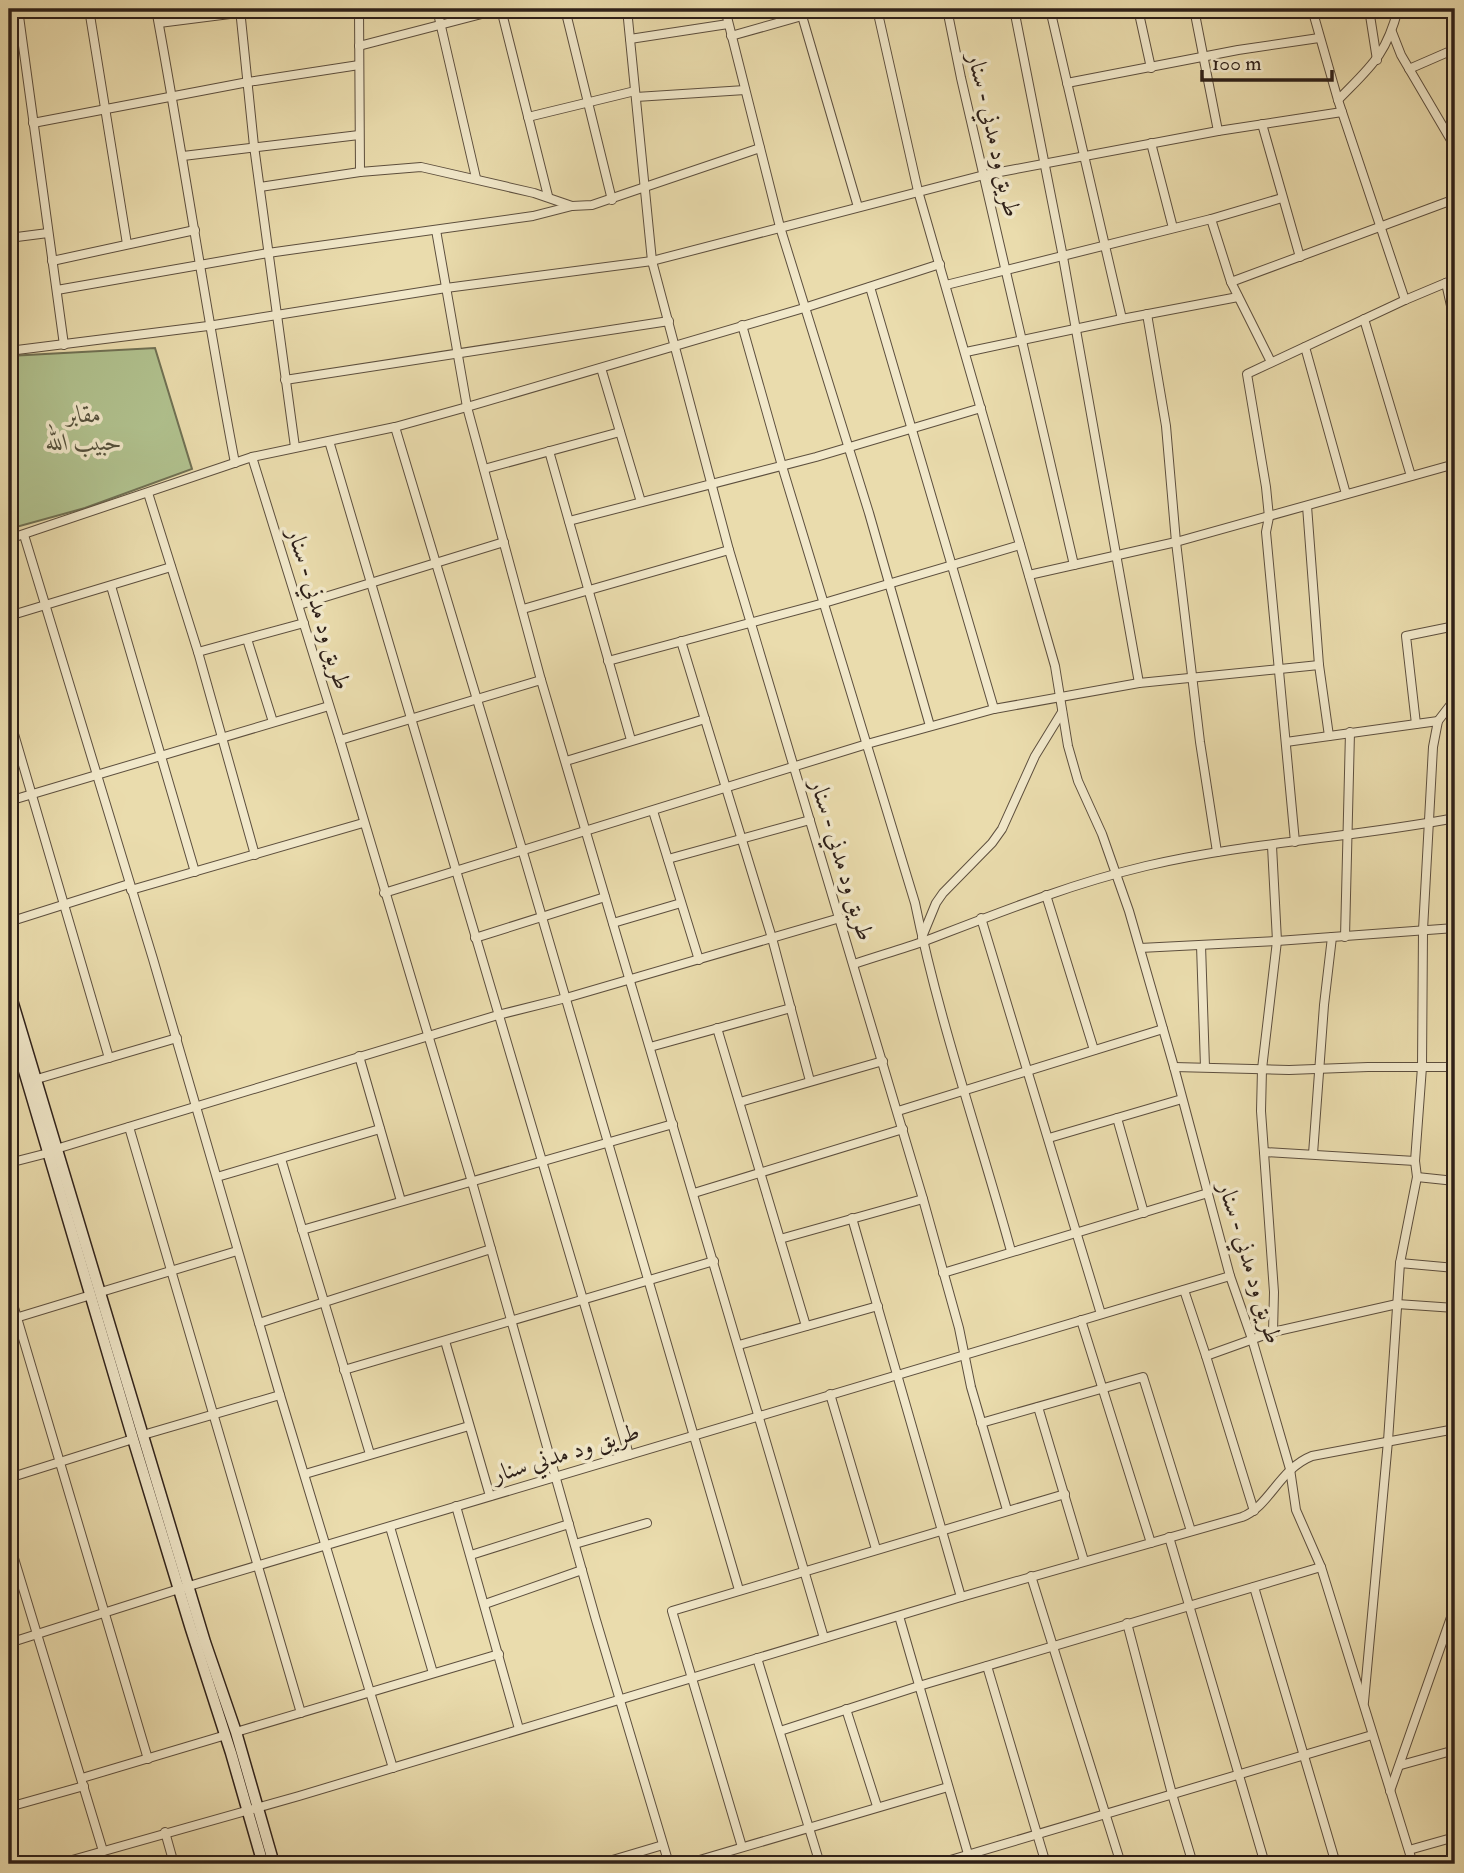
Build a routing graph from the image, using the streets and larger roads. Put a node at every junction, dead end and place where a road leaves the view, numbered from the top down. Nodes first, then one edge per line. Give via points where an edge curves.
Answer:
1 (18, 9) edge
2 (89, 9) edge
3 (156, 9) edge
4 (270, 9) edge
5 (359, 9) edge
6 (437, 9) edge
7 (501, 9) edge
8 (565, 9) edge
9 (627, 9) edge
10 (725, 9) edge
11 (877, 9) edge
12 (947, 9) edge
13 (1014, 9) edge
14 (1049, 9) edge
15 (1156, 9) edge
16 (1194, 9) edge
17 (1312, 9) edge
18 (1369, 9) edge
19 (1398, 9) edge
20 (1138, 10) edge
21 (240, 11) edge
22 (801, 13) edge
23 (159, 23) junction
24 (441, 24) junction
25 (728, 24) junction
26 (1392, 32) junction
27 (731, 36) junction
28 (1319, 38) junction
29 (630, 39) junction
30 (22, 41) junction
31 (9, 44) edge
32 (359, 46) junction
33 (1455, 49) edge
34 (1204, 56) junction
35 (1377, 60) junction
36 (359, 65) junction
37 (1151, 68) junction
38 (1409, 69) junction
39 (248, 82) junction
40 (1067, 83) junction
41 (745, 90) junction
42 (636, 94) junction
43 (172, 96) junction
44 (1338, 100) junction
45 (589, 102) junction
46 (106, 109) junction
47 (1342, 112) junction
48 (528, 117) junction
49 (33, 123) junction
50 (1262, 124) junction
51 (1218, 131) junction
52 (359, 135) junction
53 (1151, 143) junction
54 (254, 146) junction
55 (1455, 147) edge
56 (760, 148) junction
57 (1085, 155) junction
58 (183, 156) junction
59 (1045, 163) junction
60 (360, 172) junction
61 (984, 175) junction
62 (476, 178) junction
63 (260, 187) junction
64 (645, 187) junction
65 (918, 191) junction
66 (548, 196) junction
67 (1282, 198) junction
68 (1455, 199) edge
69 (612, 200) junction
70 (572, 206) junction
71 (858, 207) junction
72 (1211, 219) junction
73 (1380, 226) junction
74 (780, 228) junction
75 (1173, 228) junction
76 (195, 230) junction
77 (436, 230) junction
78 (48, 233) junction
79 (9, 238) edge
80 (127, 244) junction
81 (1105, 246) junction
82 (268, 253) junction
83 (1063, 257) junction
84 (1300, 257) junction
85 (52, 261) junction
86 (652, 261) junction
87 (940, 264) junction
88 (201, 265) junction
89 (1006, 270) junction
90 (1455, 279) edge
91 (1231, 282) junction
92 (1446, 283) junction
93 (946, 285) junction
94 (870, 287) junction
95 (446, 288) junction
96 (57, 290) junction
97 (1238, 297) junction
98 (1405, 300) junction
99 (804, 307) junction
100 (275, 314) junction
101 (1147, 314) junction
102 (1122, 319) junction
103 (1364, 319) junction
104 (669, 320) junction
105 (1455, 324) edge
106 (742, 325) junction
107 (208, 326) junction
108 (1075, 329) junction
109 (1022, 341) junction
110 (64, 345) junction
111 (676, 345) junction
112 (1305, 347) junction
113 (9, 351) edge
114 (457, 352) junction
115 (966, 352) junction
116 (1271, 362) junction
117 (601, 368) junction
118 (285, 380) junction
119 (467, 407) junction
120 (981, 408) junction
121 (395, 427) junction
122 (910, 429) junction
123 (620, 432) junction
124 (328, 441) junction
125 (295, 447) junction
126 (849, 447) junction
127 (549, 451) junction
128 (252, 457) junction
129 (235, 463) junction
130 (1455, 464) edge
131 (782, 466) junction
132 (484, 469) junction
133 (1411, 476) junction
134 (712, 482) junction
135 (148, 493) junction
136 (1346, 494) junction
137 (641, 502) junction
138 (1307, 506) junction
139 (1269, 517) junction
140 (569, 521) junction
141 (24, 535) junction
142 (9, 539) edge
143 (505, 542) junction
144 (1177, 542) junction
145 (1020, 545) junction
146 (729, 550) junction
147 (1118, 555) junction
148 (436, 563) junction
149 (1074, 565) junction
150 (951, 566) junction
151 (172, 567) junction
152 (1029, 575) junction
153 (371, 581) junction
154 (890, 583) junction
155 (111, 586) junction
156 (589, 591) junction
157 (824, 603) junction
158 (47, 604) junction
159 (299, 606) junction
160 (523, 609) junction
161 (9, 616) edge
162 (752, 621) junction
163 (304, 623) junction
164 (1455, 626) edge
165 (247, 639) junction
166 (681, 641) junction
167 (198, 652) junction
168 (608, 661) junction
169 (1319, 665) junction
170 (1278, 668) junction
171 (1192, 677) junction
172 (541, 680) junction
173 (1139, 683) junction
174 (1061, 695) junction
175 (476, 699) junction
176 (1455, 699) edge
177 (328, 706) junction
178 (994, 709) junction
179 (1062, 712) junction
180 (9, 717) edge
181 (410, 718) junction
182 (705, 719) junction
183 (1438, 721) junction
184 (273, 722) junction
185 (1416, 724) junction
186 (930, 726) junction
187 (1350, 732) junction
188 (1329, 736) junction
189 (223, 737) junction
190 (340, 740) junction
191 (631, 740) junction
192 (1286, 742) junction
193 (867, 744) junction
194 (161, 756) junction
195 (566, 761) junction
196 (793, 768) junction
197 (97, 775) junction
198 (727, 789) junction
199 (32, 794) junction
200 (9, 801) edge
201 (653, 811) junction
202 (1455, 818) edge
203 (810, 820) junction
204 (363, 823) junction
205 (1430, 823) junction
206 (585, 829) junction
207 (1349, 836) junction
208 (740, 839) junction
209 (1295, 842) junction
210 (1272, 846) junction
211 (522, 849) junction
212 (1217, 852) junction
213 (255, 855) junction
214 (668, 859) junction
215 (456, 871) junction
216 (195, 872) junction
217 (1116, 873) junction
218 (130, 887) junction
219 (384, 893) junction
220 (1045, 895) junction
221 (605, 897) junction
222 (681, 903) junction
223 (64, 904) junction
224 (542, 917) junction
225 (840, 918) junction
226 (981, 918) junction
227 (9, 922) edge
228 (613, 923) junction
229 (1455, 929) edge
230 (1423, 930) junction
231 (1332, 937) junction
232 (1345, 937) junction
233 (475, 938) junction
234 (772, 938) junction
235 (923, 939) junction
236 (1277, 941) junction
237 (1201, 945) junction
238 (1140, 948) junction
239 (699, 960) junction
240 (854, 964) junction
241 (630, 980) junction
242 (9, 990) edge
243 (566, 998) junction
244 (792, 1008) junction
245 (498, 1015) junction
246 (9, 1020) edge
247 (717, 1028) junction
248 (1163, 1029) junction
249 (428, 1036) junction
250 (177, 1038) junction
251 (650, 1047) junction
252 (1094, 1050) junction
253 (359, 1056) junction
254 (109, 1058) junction
255 (883, 1061) junction
256 (1174, 1067) junction
257 (1205, 1067) junction
258 (1422, 1067) junction
259 (1455, 1067) edge
260 (1262, 1069) junction
261 (1318, 1069) junction
262 (1028, 1070) junction
263 (37, 1079) junction
264 (810, 1081) junction
265 (963, 1091) junction
266 (1182, 1098) junction
267 (740, 1102) junction
268 (197, 1107) junction
269 (898, 1111) junction
270 (1116, 1118) junction
271 (673, 1124) junction
272 (129, 1127) junction
273 (380, 1129) junction
274 (903, 1129) junction
275 (1049, 1138) junction
276 (608, 1142) junction
277 (52, 1151) junction
278 (1264, 1152) junction
279 (1313, 1154) junction
280 (281, 1159) junction
281 (1415, 1161) junction
282 (542, 1162) junction
283 (9, 1163) edge
284 (760, 1173) junction
285 (217, 1177) junction
286 (1417, 1177) junction
287 (1455, 1181) edge
288 (472, 1182) junction
289 (694, 1193) junction
290 (1208, 1193) junction
291 (923, 1199) junction
292 (401, 1201) junction
293 (1144, 1213) junction
294 (852, 1218) junction
295 (302, 1230) junction
296 (1077, 1233) junction
297 (780, 1239) junction
298 (491, 1249) junction
299 (237, 1251) junction
300 (1011, 1251) junction
301 (714, 1261) junction
302 (1400, 1263) junction
303 (1455, 1268) edge
304 (173, 1270) junction
305 (943, 1273) junction
306 (1230, 1276) junction
307 (648, 1280) junction
308 (1184, 1290) junction
309 (9, 1291) edge
310 (96, 1294) junction
311 (583, 1300) junction
312 (323, 1302) junction
313 (1397, 1304) junction
314 (878, 1306) junction
315 (1455, 1308) edge
316 (1101, 1314) junction
317 (13, 1319) edge
318 (1081, 1320) junction
319 (512, 1321) junction
320 (259, 1323) junction
321 (807, 1326) junction
322 (1273, 1332) junction
323 (1252, 1339) junction
324 (445, 1341) junction
325 (739, 1345) junction
326 (964, 1354) junction
327 (1206, 1356) junction
328 (344, 1370) junction
329 (898, 1373) junction
330 (1103, 1388) junction
331 (830, 1394) junction
332 (280, 1395) junction
333 (1038, 1407) junction
334 (214, 1415) junction
335 (760, 1416) junction
336 (981, 1423) junction
337 (469, 1426) junction
338 (1455, 1429) edge
339 (694, 1435) junction
340 (138, 1437) junction
341 (1388, 1441) junction
342 (370, 1454) junction
343 (629, 1455) junction
344 (59, 1462) junction
345 (1290, 1469) junction
346 (305, 1474) junction
347 (554, 1476) junction
348 (9, 1478) edge
349 (1065, 1494) junction
350 (489, 1496) junction
351 (456, 1506) junction
352 (1007, 1510) junction
353 (1254, 1511) junction
354 (648, 1523) dead end
355 (569, 1524) junction
356 (390, 1527) junction
357 (942, 1530) junction
358 (1191, 1531) junction
359 (1169, 1537) junction
360 (9, 1542) edge
361 (1151, 1543) junction
362 (575, 1544) junction
363 (326, 1546) junction
364 (876, 1549) junction
365 (471, 1555) junction
366 (1084, 1561) junction
367 (258, 1566) junction
368 (1321, 1567) junction
369 (582, 1570) junction
370 (805, 1571) junction
371 (1031, 1576) junction
372 (183, 1587) junction
373 (1254, 1587) junction
374 (739, 1590) junction
375 (961, 1597) junction
376 (485, 1604) junction
377 (1191, 1606) junction
378 (1455, 1606) edge
379 (106, 1612) junction
380 (899, 1616) junction
381 (1127, 1623) junction
382 (36, 1635) junction
383 (824, 1638) junction
384 (9, 1643) edge
385 (1455, 1643) edge
386 (1443, 1644) junction
387 (1053, 1646) junction
388 (499, 1654) junction
389 (757, 1658) junction
390 (987, 1666) junction
391 (433, 1673) junction
392 (693, 1677) junction
393 (919, 1686) junction
394 (370, 1692) junction
395 (620, 1700) junction
396 (1364, 1708) junction
397 (846, 1709) junction
398 (301, 1713) junction
399 (519, 1729) junction
400 (780, 1731) junction
401 (231, 1734) junction
402 (1372, 1735) junction
403 (1455, 1750) edge
404 (1303, 1756) junction
405 (148, 1759) junction
406 (1401, 1765) junction
407 (393, 1768) junction
408 (1238, 1775) junction
409 (83, 1782) junction
410 (948, 1787) junction
411 (1390, 1792) junction
412 (9, 1793) edge
413 (1172, 1794) junction
414 (11, 1806) edge
415 (877, 1806) junction
416 (252, 1808) junction
417 (1104, 1814) junction
418 (808, 1827) junction
419 (165, 1832) junction
420 (1037, 1834) junction
421 (1455, 1837) edge
422 (663, 1845) junction
423 (742, 1847) junction
424 (103, 1850) junction
425 (1409, 1850) junction
426 (968, 1854) junction
427 (72, 1862) edge
428 (58, 1864) edge
429 (174, 1864) edge
430 (264, 1864) edge
431 (274, 1864) edge
432 (598, 1864) edge
433 (669, 1864) edge
434 (686, 1864) edge
435 (820, 1864) edge
436 (937, 1864) edge
437 (1046, 1864) edge
438 (1121, 1864) edge
439 (1194, 1864) edge
440 (1265, 1864) edge
441 (1336, 1864) edge
442 (1413, 1864) edge

1 - 30 street
2 - 46 street
3 - 23 street
4 - 21 street
5 - 32 street
6 - 24 street
7 - 24 street
7 - 48 street
8 - 45 street
9 - 29 street, طريق ود مدني - سنار
10 - 25 street
11 - 65 street, طريق ود مدني - سنار
12 - 61 street, طريق ود مدني - سنار
13 - 59 street, طريق ود مدني - سنار
14 - 40 street
15 - 20 street
16 - 34 street
17 - 28 street
18 - 35 street
19 - 26 street
20 - 37 street
21 - 23 street
21 - 39 street
22 - 27 street
22 - 71 street
23 - 43 street
24 - 32 street
24 - 62 street
25 - 27 street
25 - 29 street
26 - 35 street
26 - 38 street
27 - 41 street
28 - 34 street
28 - 44 street
29 - 42 street, طريق ود مدني - سنار
30 - 31 street
30 - 49 street
32 - 36 street
33 - 38 street
34 - 37 street
34 - 51 street
35 - 44 street
36 - 39 street
36 - 52 street
37 - 40 street
38 - 55 street
39 - 43 street
39 - 54 street
40 - 57 street
41 - 42 street
41 - 56 street
42 - 45 street
42 - 64 street, طريق ود مدني - سنار
43 - 46 street
43 - 58 street
44 - 47 street
45 - 48 street
45 - 69 street
46 - 49 street
46 - 80 street
47 - 50 street
47 - 73 street
48 - 66 street
49 - 78 street
50 - 51 street
50 - 67 street
51 - 53 street
52 - 54 street
52 - 60 street
53 - 57 street
53 - 75 street
54 - 58 street
54 - 63 street
56 - 64 street
56 - 74 street
57 - 59 street
57 - 81 street
58 - 76 street
59 - 61 street
59 - 83 street, طريق ود مدني - سنار
60 - 62 street via 421,167
60 - 63 street
61 - 65 street
61 - 89 street, طريق ود مدني - سنار
62 - 66 street
63 - 82 street
64 - 69 street
64 - 86 street, طريق ود مدني - سنار
65 - 71 street
65 - 87 street, طريق ود مدني - سنار
66 - 70 street
67 - 72 street
67 - 84 street
68 - 73 street
69 - 70 street
70 - 77 street
71 - 74 street
72 - 75 street
72 - 91 street
73 - 84 street
73 - 98 street
74 - 86 street
74 - 99 street
75 - 81 street
76 - 80 street
76 - 88 street
77 - 82 street
77 - 95 street
78 - 79 street
78 - 85 street
80 - 85 street
81 - 83 street
81 - 102 street
82 - 88 street
82 - 100 street
83 - 89 street
83 - 108 street, طريق ود مدني - سنار
84 - 91 street
85 - 96 street
86 - 95 street
86 - 104 street, طريق ود مدني - سنار
87 - 93 street, طريق ود مدني - سنار
87 - 94 street
88 - 96 street
88 - 107 street
89 - 93 street
89 - 109 street, طريق ود مدني - سنار
90 - 92 street
91 - 97 street
92 - 98 street
92 - 105 street
93 - 115 street, طريق ود مدني - سنار
94 - 99 street
94 - 122 street
95 - 100 street
95 - 114 street
96 - 110 street
97 - 101 street
97 - 116 street
98 - 103 street
99 - 106 street
99 - 126 street
100 - 107 street
100 - 118 street
101 - 102 street
101 - 144 street via 1166,426
102 - 108 street
103 - 112 street
103 - 133 street
104 - 111 street, طريق ود مدني - سنار
104 - 114 street
106 - 111 street
106 - 131 street
107 - 110 street
107 - 129 street
108 - 109 street
108 - 147 street, طريق ود مدني - سنار
109 - 115 street
109 - 149 street, طريق ود مدني - سنار
110 - 113 street
111 - 117 street
111 - 134 street, طريق ود مدني - سنار
112 - 116 street
112 - 136 street
114 - 118 street
114 - 119 street
115 - 120 street, طريق ود مدني - سنار
116 - 139 street via 1247,374
117 - 119 street
117 - 123 street
118 - 125 street
119 - 121 street
119 - 132 street
120 - 122 street
120 - 145 street, طريق ود مدني - سنار
121 - 124 street
121 - 148 street
122 - 126 street
122 - 150 street
123 - 127 street
123 - 137 street
124 - 125 street
124 - 153 street
125 - 128 street
126 - 131 street
126 - 154 street
127 - 132 street
127 - 140 street
128 - 129 street
128 - 159 street, طريق ود مدني - سنار
129 - 135 street
130 - 133 street
131 - 134 street
131 - 157 street
132 - 143 street
133 - 136 street
134 - 137 street
134 - 146 street, طريق ود مدني - سنار
135 - 141 street
135 - 151 street
136 - 138 street
137 - 140 street
138 - 139 street
138 - 169 street
139 - 144 street
139 - 170 street via 1266,532
140 - 156 street
141 - 142 street
141 - 158 street
143 - 148 street
143 - 160 street
144 - 147 street
144 - 171 street
145 - 150 street
145 - 152 street, طريق ود مدني - سنار
146 - 156 street
146 - 162 street, طريق ود مدني - سنار
147 - 149 street
147 - 173 street, طريق ود مدني - سنار
148 - 153 street
148 - 175 street
149 - 152 street
150 - 154 street
150 - 178 street
151 - 155 street
151 - 167 street
152 - 174 street, طريق ود مدني - سنار
153 - 159 street
153 - 181 street
154 - 157 street
154 - 186 street
155 - 158 street
155 - 194 street
156 - 160 street
156 - 168 street
157 - 162 street
157 - 193 street
158 - 161 street
158 - 197 street
159 - 163 street, طريق ود مدني - سنار
160 - 172 street
162 - 166 street
162 - 196 street, طريق ود مدني - سنار
163 - 165 street
163 - 177 street, طريق ود مدني - سنار
164 - 185 street via 1406,636
165 - 167 street
165 - 184 street
166 - 168 street
166 - 182 street
167 - 189 street
168 - 191 street
169 - 170 street, طريق ود مدني - سنار
169 - 188 street
170 - 171 street, طريق ود مدني - سنار
170 - 192 street
171 - 173 street, طريق ود مدني - سنار
171 - 212 street
172 - 175 street
172 - 195 street
173 - 174 street, طريق ود مدني - سنار
174 - 178 street, طريق ود مدني - سنار
174 - 179 street, طريق ود مدني - سنار
175 - 181 street
175 - 211 street
176 - 183 street
177 - 184 street, طريق ود مدني - سنار
177 - 190 street
178 - 186 street, طريق ود مدني - سنار
179 - 217 street, طريق ود مدني - سنار via 1078,781
179 - 235 street via 1035,756 1002,829 943,893
180 - 199 street
181 - 190 street
181 - 215 street
182 - 191 street
182 - 198 street
183 - 185 street
183 - 205 street, طريق ود مدني - سنار
184 - 189 street, طريق ود مدني - سنار
185 - 187 street
186 - 193 street, طريق ود مدني - سنار
187 - 188 street
187 - 207 street
188 - 192 street
189 - 194 street, طريق ود مدني - سنار
189 - 213 street
190 - 204 street
191 - 195 street
192 - 209 street
193 - 196 street, طريق ود مدني - سنار
193 - 235 street
194 - 197 street, طريق ود مدني - سنار
194 - 216 street
195 - 206 street
196 - 198 street, طريق ود مدني - سنار
196 - 203 street, طريق ود مدني - سنار
197 - 199 street, طريق ود مدني - سنار
197 - 218 street
198 - 201 street, طريق ود مدني - سنار
198 - 208 street
199 - 200 street, طريق ود مدني - سنار
199 - 223 street
201 - 206 street, طريق ود مدني - سنار
201 - 214 street
202 - 205 street, طريق ود مدني - سنار
203 - 208 street
203 - 225 street, طريق ود مدني - سنار
204 - 213 street
204 - 219 street
205 - 207 street, طريق ود مدني - سنار
205 - 230 street, طريق ود مدني - سنار
206 - 211 street, طريق ود مدني - سنار
206 - 221 street
207 - 209 street, طريق ود مدني - سنار
207 - 232 street
208 - 214 street
208 - 234 street
209 - 210 street, طريق ود مدني - سنار
210 - 212 street, طريق ود مدني - سنار
210 - 236 street, طريق ود مدني - سنار
211 - 215 street, طريق ود مدني - سنار
211 - 224 street
212 - 217 street, طريق ود مدني - سنار
213 - 216 street
214 - 222 street
215 - 219 street, طريق ود مدني - سنار
215 - 233 street
216 - 218 street
217 - 220 street, طريق ود مدني - سنار
217 - 238 street, طريق ود مدني - سنار
218 - 223 street
218 - 250 street
219 - 249 street
220 - 226 street, طريق ود مدني - سنار
220 - 252 street
221 - 224 street
221 - 228 street
222 - 228 street
222 - 239 street
223 - 227 street
223 - 254 street
224 - 233 street
224 - 243 street
225 - 234 street
225 - 240 street, طريق ود مدني - سنار
226 - 235 street, طريق ود مدني - سنار
226 - 262 street
228 - 241 street
229 - 230 street
230 - 232 street
230 - 258 street, طريق ود مدني - سنار
231 - 232 street
231 - 236 street
231 - 261 street
233 - 245 street
234 - 239 street
234 - 244 street
235 - 240 street, طريق ود مدني - سنار
235 - 265 street
236 - 237 street
236 - 260 street, طريق ود مدني - سنار
237 - 238 street
237 - 257 street
238 - 248 street, طريق ود مدني - سنار
239 - 241 street
240 - 255 street, طريق ود مدني - سنار
241 - 243 street
241 - 251 street
242 - 263 street
243 - 245 street
243 - 276 street
244 - 247 street
244 - 264 street
245 - 249 street
245 - 282 street
246 - 277 street
247 - 251 street
247 - 267 street
248 - 252 street
248 - 256 street, طريق ود مدني - سنار
249 - 253 street
249 - 288 street
250 - 254 street
250 - 268 street
251 - 271 street
252 - 262 street
253 - 268 street
253 - 273 street
254 - 263 street
255 - 264 street
255 - 269 street, طريق ود مدني - سنار
256 - 257 street
256 - 266 street, طريق ود مدني - سنار
257 - 260 street
258 - 259 street
258 - 261 street
258 - 281 street, طريق ود مدني - سنار
260 - 261 street
260 - 278 street, طريق ود مدني - سنار
261 - 279 street
262 - 265 street
262 - 275 street
263 - 277 street
264 - 267 street
265 - 269 street
265 - 300 street
266 - 270 street
266 - 290 street, طريق ود مدني - سنار
267 - 284 street
268 - 272 street
268 - 285 street
269 - 274 street, طريق ود مدني - سنار
270 - 275 street
270 - 293 street
271 - 276 street
271 - 289 street
272 - 277 street
272 - 304 street
273 - 280 street
273 - 292 street
274 - 284 street
274 - 291 street, طريق ود مدني - سنار
275 - 296 street
276 - 282 street
276 - 307 street
277 - 283 street
277 - 310 street
278 - 279 street, طريق ود مدني - سنار
278 - 322 street, طريق ود مدني - سنار
279 - 281 street, طريق ود مدني - سنار
280 - 285 street
280 - 295 street
281 - 286 street, طريق ود مدني - سنار
282 - 288 street
282 - 311 street
284 - 289 street
284 - 297 street
285 - 299 street
286 - 287 street
286 - 302 street, طريق ود مدني - سنار
288 - 292 street
288 - 298 street
289 - 301 street
290 - 293 street
290 - 306 street, طريق ود مدني - سنار
291 - 294 street
291 - 305 street, طريق ود مدني - سنار
292 - 295 street
293 - 296 street
294 - 297 street
294 - 314 street
295 - 312 street
296 - 300 street
296 - 316 street
297 - 321 street
298 - 312 street
298 - 319 street
299 - 304 street
299 - 320 street
300 - 305 street
301 - 307 street
301 - 325 street
302 - 303 street
302 - 313 street, طريق ود مدني - سنار
304 - 310 street
304 - 334 street
305 - 326 street, طريق ود مدني - سنار
306 - 308 street, طريق ود مدني سنار
306 - 323 street, طريق ود مدني - سنار
307 - 311 street
307 - 339 street
308 - 316 street, طريق ود مدني سنار
308 - 327 street
309 - 317 street
310 - 317 street
310 - 340 street
311 - 319 street
311 - 343 street
312 - 320 street
312 - 328 street
313 - 315 street
313 - 322 street
313 - 341 street, طريق ود مدني - سنار
314 - 321 street
314 - 329 street
316 - 318 street, طريق ود مدني سنار
317 - 344 street
318 - 326 street, طريق ود مدني سنار
318 - 330 street
319 - 324 street
319 - 347 street
320 - 332 street
321 - 325 street
322 - 323 street
323 - 327 street
323 - 345 street, طريق ود مدني - سنار
324 - 328 street
324 - 337 street
325 - 335 street
326 - 329 street, طريق ود مدني سنار
326 - 336 street, طريق ود مدني - سنار
327 - 353 street
328 - 342 street
329 - 331 street, طريق ود مدني سنار
329 - 357 street
330 - 333 street
330 - 358 street via 1139,1377 1145,1380
330 - 361 street
331 - 335 street, طريق ود مدني سنار
331 - 364 street
332 - 334 street
332 - 346 street
333 - 336 street
333 - 349 street
334 - 340 street
334 - 367 street
335 - 339 street, طريق ود مدني سنار
335 - 370 street
336 - 352 street, طريق ود مدني - سنار
337 - 342 street
337 - 350 street
338 - 341 street
339 - 343 street, طريق ود مدني سنار
339 - 374 street
340 - 344 street
340 - 372 street
341 - 345 street via 1312,1456
341 - 396 street, طريق ود مدني - سنار
342 - 346 street
343 - 347 street, طريق ود مدني سنار
344 - 348 street
344 - 379 street
345 - 353 street
345 - 368 street, طريق ود مدني - سنار via 1296,1510
346 - 363 street
347 - 350 street, طريق ود مدني سنار
347 - 355 street
349 - 352 street
349 - 366 street
350 - 351 street, طريق ود مدني سنار
351 - 356 street, طريق ود مدني سنار
351 - 365 street
352 - 357 street
353 - 358 street
354 - 362 street
355 - 362 street
355 - 365 street
356 - 363 street, طريق ود مدني سنار
356 - 391 street
357 - 364 street
357 - 375 street
358 - 359 street
359 - 361 street
359 - 377 street
360 - 382 street
361 - 366 street
362 - 369 street
363 - 367 street, طريق ود مدني سنار
363 - 394 street
364 - 370 street
365 - 376 street
366 - 371 street
367 - 372 street, طريق ود مدني سنار
367 - 398 street
368 - 373 street
368 - 396 street, طريق ود مدني - سنار
369 - 376 street
369 - 395 street
370 - 374 street
370 - 383 street
371 - 375 street
371 - 387 street
372 - 379 street
372 - 401 street
373 - 377 street
373 - 404 street
374 - 392 street via 672,1611
375 - 380 street
376 - 388 street
377 - 381 street
377 - 408 street
378 - 386 street
379 - 382 street
379 - 405 street
380 - 383 street
380 - 393 street
381 - 387 street
381 - 413 street
382 - 384 street
382 - 409 street
383 - 389 street
385 - 386 street
386 - 406 street
387 - 390 street
387 - 417 street
388 - 391 street
388 - 399 street
389 - 392 street
389 - 400 street
390 - 393 street
390 - 420 street
391 - 394 street
392 - 395 street
392 - 423 street
393 - 397 street
393 - 410 street
394 - 398 street
394 - 407 street
395 - 399 street
395 - 422 street
396 - 402 street, طريق ود مدني - سنار
397 - 400 street
397 - 415 street
398 - 401 street
399 - 407 street
400 - 418 street
401 - 405 street
401 - 416 street
402 - 404 street
402 - 411 street, طريق ود مدني - سنار
403 - 406 street
404 - 408 street
404 - 441 street
405 - 409 street
406 - 411 street
407 - 416 street
408 - 413 street
408 - 440 street
409 - 414 street
409 - 424 street
410 - 415 street
410 - 426 street
411 - 425 street, طريق ود مدني - سنار
412 - 414 street
413 - 417 street
413 - 439 street
415 - 418 street
416 - 419 street
416 - 430 street
416 - 431 street
417 - 420 street
417 - 438 street
418 - 423 street
418 - 435 street
419 - 424 street
419 - 429 street
420 - 426 street
420 - 437 street
421 - 425 street
422 - 432 street
422 - 433 street
423 - 434 street
424 - 427 street
425 - 442 street, طريق ود مدني - سنار
426 - 436 street
427 - 428 street

